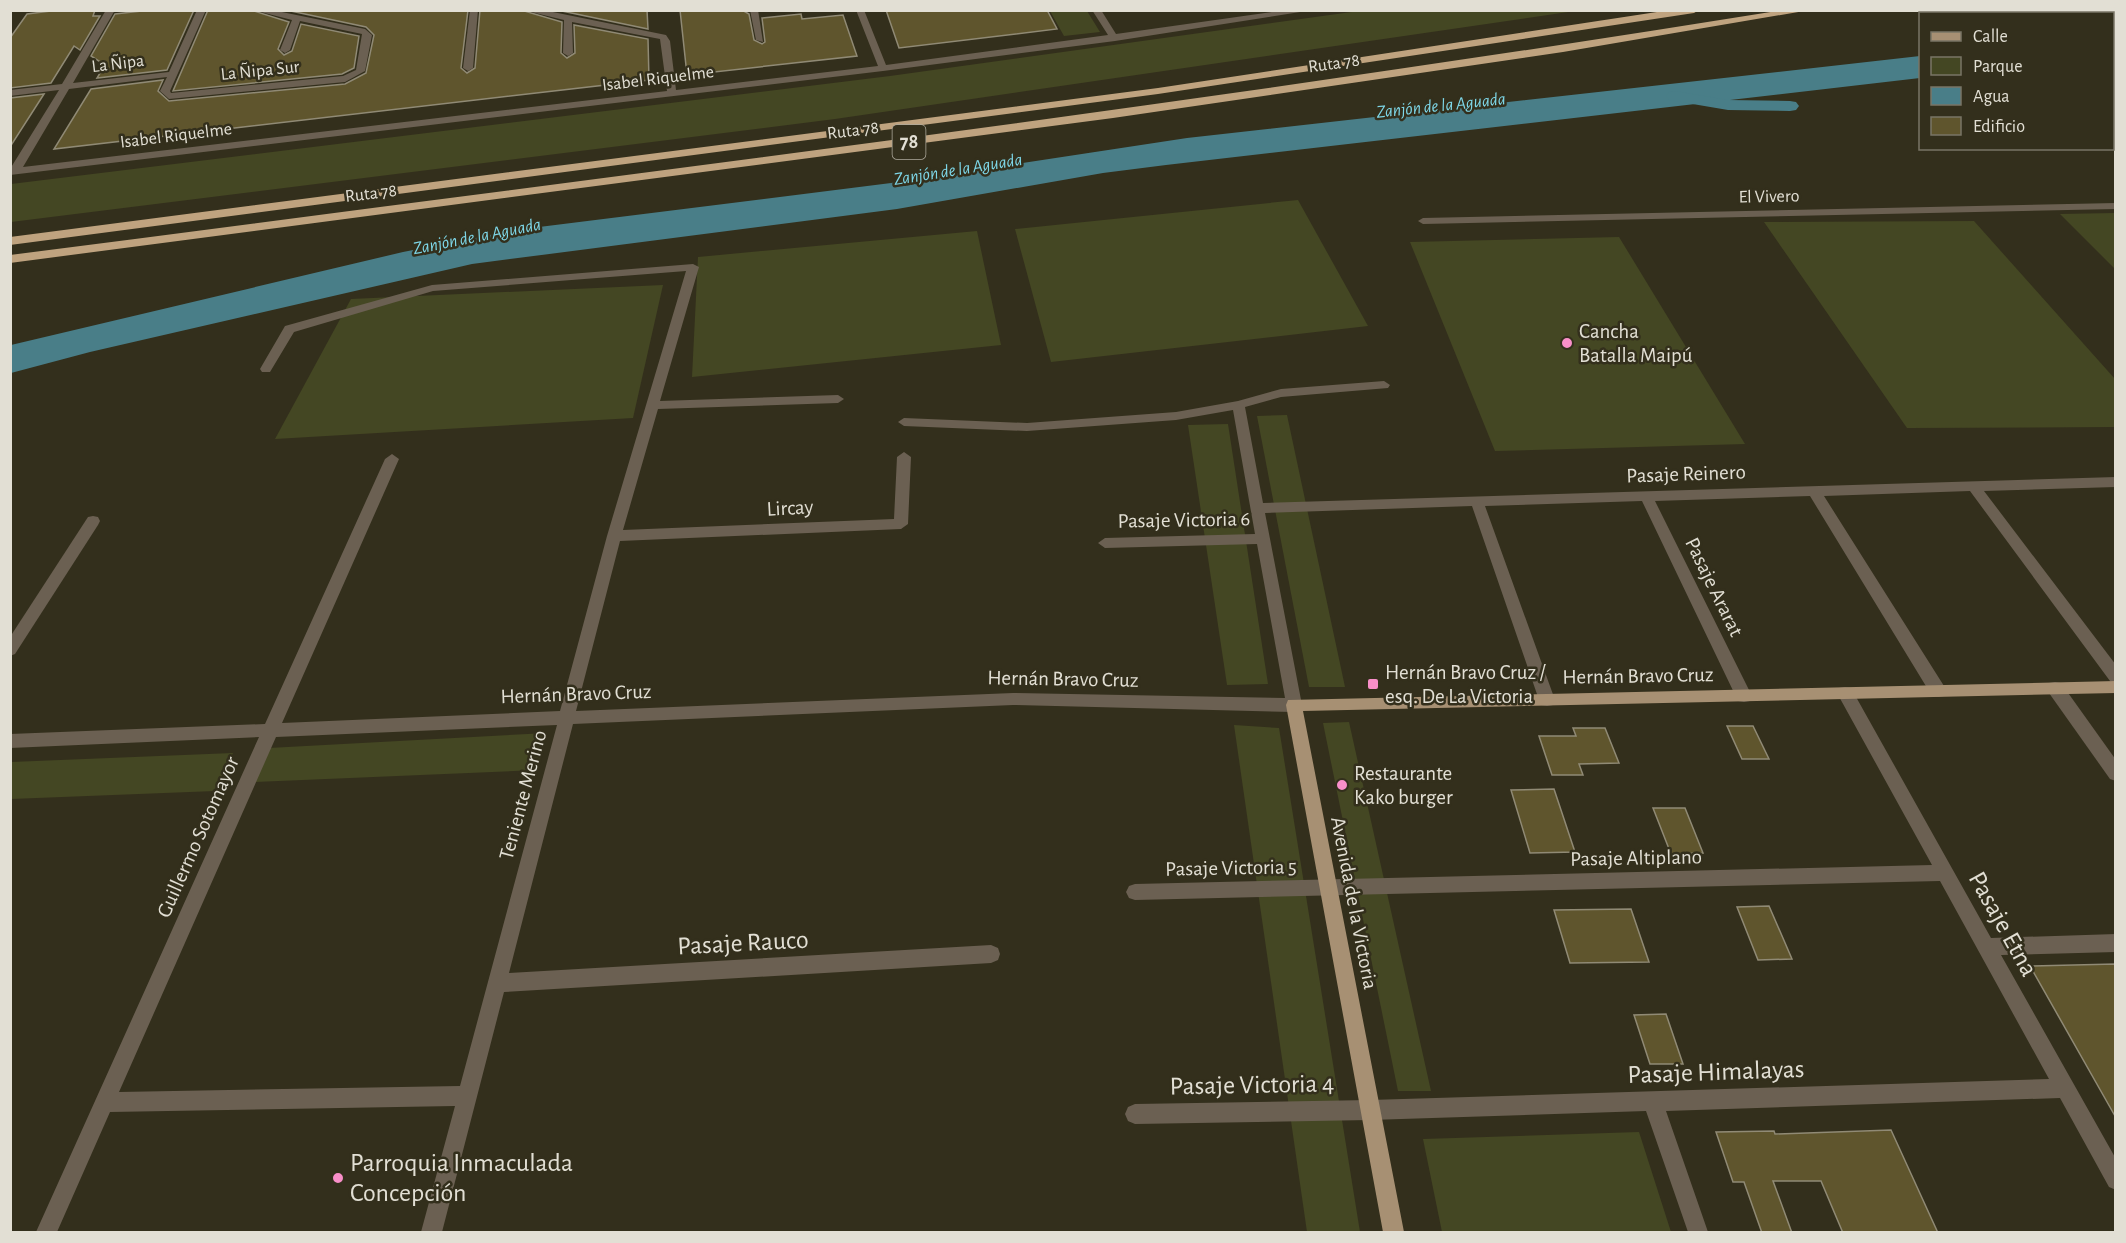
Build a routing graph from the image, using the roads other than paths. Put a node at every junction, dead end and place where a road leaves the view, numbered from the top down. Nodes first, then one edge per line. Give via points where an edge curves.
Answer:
1 (111, 10) edge
2 (202, 10) edge
3 (257, 10) edge
4 (474, 10) edge
5 (527, 10) edge
6 (754, 10) edge
7 (860, 10) edge
8 (1096, 10) edge
9 (1310, 10) edge
10 (1694, 10) edge
11 (1805, 10) edge
12 (297, 18) junction
13 (568, 18) junction
14 (1115, 38) junction
15 (760, 40) dead end
16 (285, 50) dead end
17 (568, 53) dead end
18 (468, 68) dead end
19 (883, 68) junction
20 (172, 74) junction
21 (67, 86) junction
22 (10, 93) edge
23 (672, 94) junction
24 (13, 172) edge
25 (2115, 206) edge
26 (1423, 221) dead end
27 (10, 241) edge
28 (10, 259) edge
29 (266, 369) dead end
30 (1384, 385) dead end
31 (838, 399) dead end
32 (652, 405) junction
33 (1238, 405) junction
34 (904, 422) dead end
35 (904, 457) dead end
36 (392, 459) dead end
37 (2115, 482) edge
38 (1973, 486) junction
39 (1814, 491) junction
40 (1647, 496) junction
41 (1477, 502) junction
42 (1258, 508) junction
43 (93, 521) dead end
44 (614, 536) junction
45 (1263, 539) junction
46 (1105, 543) dead end
47 (10, 650) edge
48 (2115, 676) edge
49 (2115, 687) edge
50 (2055, 688) junction
51 (1938, 691) junction
52 (1845, 693) junction
53 (1744, 696) junction
54 (1547, 700) junction
55 (1294, 705) junction
56 (567, 717) junction
57 (270, 730) junction
58 (10, 741) edge
59 (2115, 774) edge
60 (1945, 873) junction
61 (1328, 888) junction
62 (1135, 892) dead end
63 (2115, 944) edge
64 (1986, 948) junction
65 (991, 954) dead end
66 (498, 983) junction
67 (2064, 1088) junction
68 (468, 1096) junction
69 (1653, 1101) junction
70 (104, 1102) junction
71 (1370, 1110) junction
72 (1136, 1114) dead end
73 (2115, 1180) edge
74 (46, 1233) edge
75 (432, 1233) edge
76 (1393, 1233) edge
77 (1698, 1233) edge

1 - 21 street
2 - 20 street
3 - 12 street
4 - 18 street
5 - 13 street
6 - 15 street
7 - 19 street
8 - 14 street
9 - 14 street, Isabel Riquelme
10 - 27 highway, Ruta 78 / 78 via 1158,91
11 - 28 highway, Ruta 78 / 78 via 1102,117
12 - 16 street
12 - 20 street, La Ñipa Sur via 367,33 360,72 355,76 169,96 165,91
13 - 17 street
13 - 23 street via 663,37
14 - 19 street, Isabel Riquelme
19 - 23 street, Isabel Riquelme
20 - 21 street, La Ñipa
21 - 22 street, La Ñipa
21 - 24 street
23 - 24 street, Isabel Riquelme
25 - 26 street, El Vivero
29 - 32 street, Teniente Merino via 289,329 432,288 693,267
30 - 33 street via 1281,393
31 - 32 street
32 - 44 street, Teniente Merino
33 - 34 street via 1176,416 1027,427
33 - 42 street, Avenida de la Victoria
35 - 44 street, Lircay via 901,524
36 - 57 street, Guillermo Sotomayor
37 - 38 street, Pasaje Reinero
38 - 39 street, Pasaje Reinero
38 - 48 street
39 - 40 street, Pasaje Reinero
39 - 51 street
40 - 41 street, Pasaje Reinero
40 - 53 street, Pasaje Ararat
41 - 42 street, Pasaje Reinero
41 - 54 street
42 - 45 street, Avenida de la Victoria
43 - 47 street
44 - 56 street, Teniente Merino
45 - 46 street, Pasaje Victoria 6
45 - 55 street, Avenida de la Victoria
49 - 50 main road, Hernán Bravo Cruz
50 - 51 main road, Hernán Bravo Cruz
50 - 59 street
51 - 52 main road, Hernán Bravo Cruz
52 - 53 main road, Hernán Bravo Cruz
52 - 60 street, Pasaje Etna
53 - 54 main road, Hernán Bravo Cruz
54 - 55 main road, Hernán Bravo Cruz
55 - 56 street, Hernán Bravo Cruz via 1013,699
55 - 61 main road, Avenida de la Victoria
56 - 57 street, Hernán Bravo Cruz
56 - 66 street, Teniente Merino
57 - 58 street, Hernán Bravo Cruz
57 - 70 street, Guillermo Sotomayor
60 - 61 street, Pasaje Altiplano
60 - 64 street, Pasaje Etna
61 - 62 street, Pasaje Victoria 5
61 - 71 main road, Avenida de la Victoria
63 - 64 street
64 - 67 street, Pasaje Etna
65 - 66 street, Pasaje Rauco
66 - 68 street, Teniente Merino
67 - 69 street, Pasaje Himalayas
67 - 73 street, Pasaje Etna
68 - 70 street
68 - 75 street, Teniente Merino
69 - 71 street, Pasaje Himalayas
69 - 77 street
70 - 74 street, Guillermo Sotomayor
71 - 72 street, Pasaje Victoria 4
71 - 76 main road, Avenida de la Victoria

